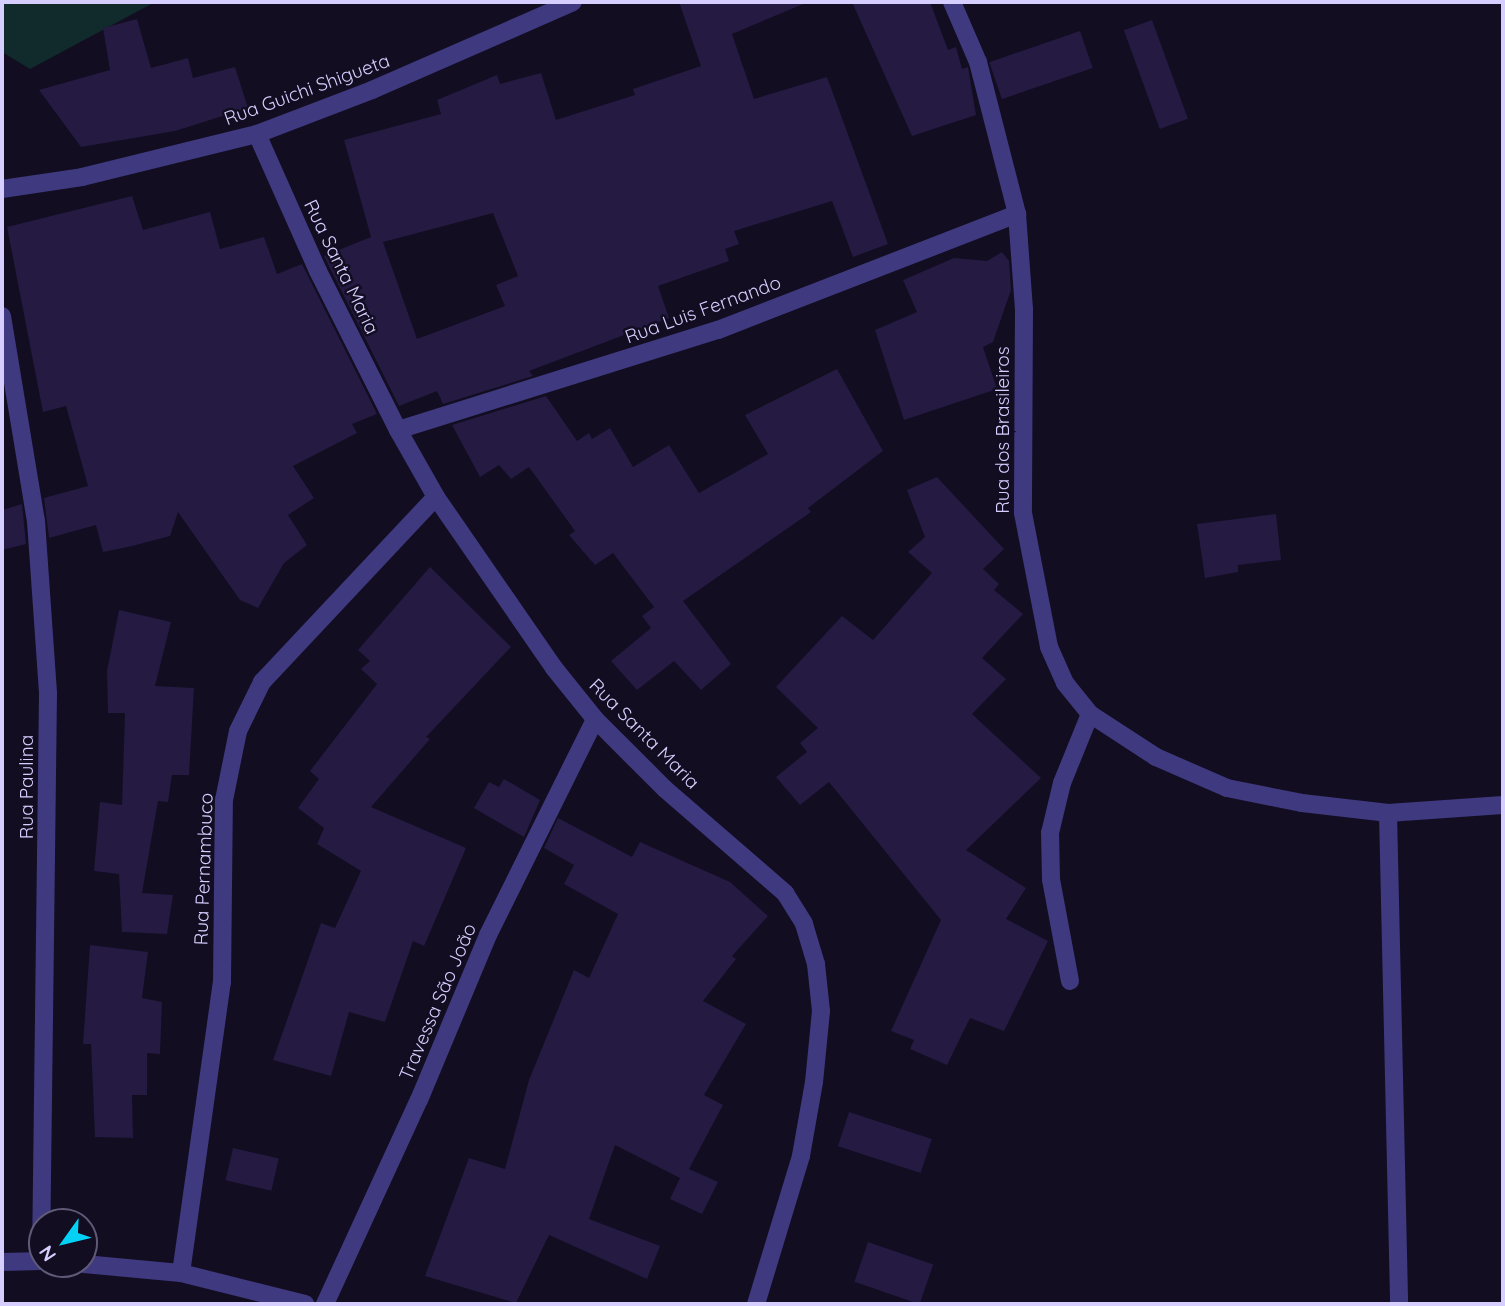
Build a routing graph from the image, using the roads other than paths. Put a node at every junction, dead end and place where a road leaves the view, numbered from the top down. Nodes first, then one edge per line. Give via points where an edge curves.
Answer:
1 (573, 2) edge
2 (952, 2) edge
3 (257, 134) junction
4 (2, 189) edge
5 (1017, 214) junction
6 (2, 316) edge
7 (398, 430) junction
8 (436, 497) junction
9 (1090, 714) junction
10 (594, 719) junction
11 (1503, 805) edge
12 (1388, 813) junction
13 (1070, 981) dead end
14 (42, 1208) edge
15 (28, 1261) edge
16 (2, 1262) edge
17 (98, 1265) edge
18 (181, 1273) junction
19 (305, 1304) edge
20 (325, 1304) edge
21 (756, 1304) edge
22 (1399, 1304) edge

1 - 3 street, Rua Guichi Shigueta via 384,85
2 - 5 street, Rua dos Brasileiros via 978,62
3 - 4 street, Rua Guichi Shigueta via 82,177
3 - 7 street, Rua Santa Maria
5 - 7 street, Rua Luis Fernando via 718,330
5 - 9 street, Rua dos Brasileiros via 1024,309 1023,513 1049,647 1065,683
6 - 14 street, Rua Paulina via 36,522 48,694
7 - 8 street, Rua Santa Maria
8 - 10 street, Rua Santa Maria
8 - 18 street, Rua Pernambuco via 262,682 238,732 224,800 222,983
9 - 12 street, Rua dos Brasileiros via 1156,757 1227,788
9 - 13 street via 1062,783 1050,833 1051,879
10 - 20 street, Travessa São João via 488,935 419,1100
10 - 21 street, Rua Santa Maria via 665,789 785,893 804,924 816,964 821,1011 801,1156
11 - 12 street, Rua dos Brasileiros
12 - 22 street
15 - 16 street
17 - 18 street
18 - 19 street

